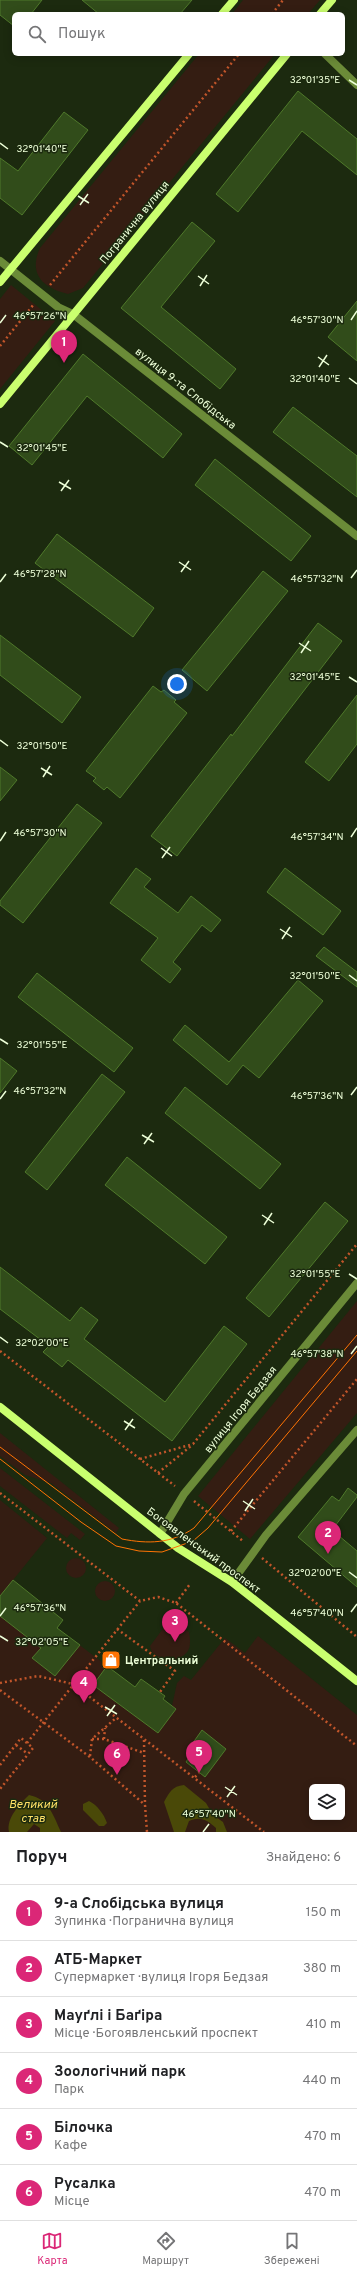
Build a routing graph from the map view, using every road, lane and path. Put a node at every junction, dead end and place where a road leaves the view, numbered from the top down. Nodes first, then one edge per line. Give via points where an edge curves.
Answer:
1 (234, 0) edge
2 (283, 0) edge
3 (332, 0) edge
4 (224, 12) edge
5 (274, 12) edge
6 (322, 12) edge
7 (187, 56) edge
8 (237, 56) edge
9 (285, 56) edge
10 (327, 56) edge
11 (357, 85) edge
12 (0, 261) edge
13 (10, 269) junction
14 (0, 282) edge
15 (50, 285) dead end
16 (34, 304) dead end
17 (73, 314) junction
18 (0, 346) edge
19 (0, 404) edge
20 (357, 536) edge
21 (357, 1244) edge
22 (357, 1283) edge
23 (0, 1351) edge
24 (357, 1379) edge
25 (0, 1407) edge
26 (357, 1430) edge
27 (193, 1444) junction
28 (140, 1459) junction
29 (158, 1473) junction
30 (175, 1486) dead end
31 (0, 1493) edge
32 (194, 1501) dead end
33 (231, 1531) junction
34 (160, 1534) junction
35 (244, 1542) dead end
36 (260, 1557) dead end
37 (232, 1582) junction
38 (190, 1584) dead end
39 (140, 1601) junction
40 (176, 1603) junction
41 (117, 1629) junction
42 (357, 1637) edge
43 (357, 1681) edge
44 (0, 1683) edge
45 (73, 1684) junction
46 (0, 1690) edge
47 (160, 1692) dead end
48 (116, 1718) junction
49 (43, 1722) junction
50 (105, 1728) junction
51 (92, 1739) junction
52 (104, 1739) junction
53 (144, 1740) junction
54 (27, 1743) junction
55 (16, 1745) junction
56 (357, 1746) edge
57 (144, 1753) junction
58 (28, 1754) junction
59 (90, 1757) junction
60 (0, 1765) edge
61 (199, 1773) dead end
62 (195, 1777) junction
63 (0, 1789) edge
64 (145, 1805) junction
65 (147, 1832) edge
66 (264, 1832) edge

1 - 4 main road
2 - 5 path
3 - 6 main road
7 - 13 main road
8 - 15 path
9 - 17 main road, Погранична вулиця
10 - 11 street
12 - 13 street, вулиця 9-та Слобідська
13 - 14 main road
13 - 17 street, вулиця 9-та Слобідська via 58,308
16 - 18 path
17 - 19 main road, Погранична вулиця
17 - 20 street, вулиця 9-та Слобідська
21 - 27 path
22 - 34 street, вулиця Ігоря Бедзая via 184,1494
23 - 28 path
24 - 33 path
25 - 34 main road, Богоявленський проспект
26 - 37 street via 253,1550
27 - 28 path
27 - 29 path
28 - 29 path
29 - 30 path
31 - 39 path
32 - 33 path
33 - 35 path
34 - 37 main road, Богоявленський проспект
36 - 42 path
37 - 43 main road, Богоявленський проспект
38 - 40 path
39 - 40 path via 158,1597
39 - 41 path
40 - 56 path
41 - 45 path
41 - 47 path via 175,1671
44 - 45 path via 38,1676
45 - 48 path
45 - 49 path
46 - 49 path
48 - 50 path
48 - 53 path
49 - 54 path
49 - 59 path
50 - 51 path
50 - 52 path
51 - 52 path
51 - 59 path
52 - 57 path
53 - 57 path
53 - 62 path
54 - 55 path via 21,1738
54 - 58 path via 33,1748
55 - 58 path
55 - 60 path
57 - 64 path
58 - 63 path
59 - 64 path
61 - 62 path
62 - 66 path
64 - 65 path

